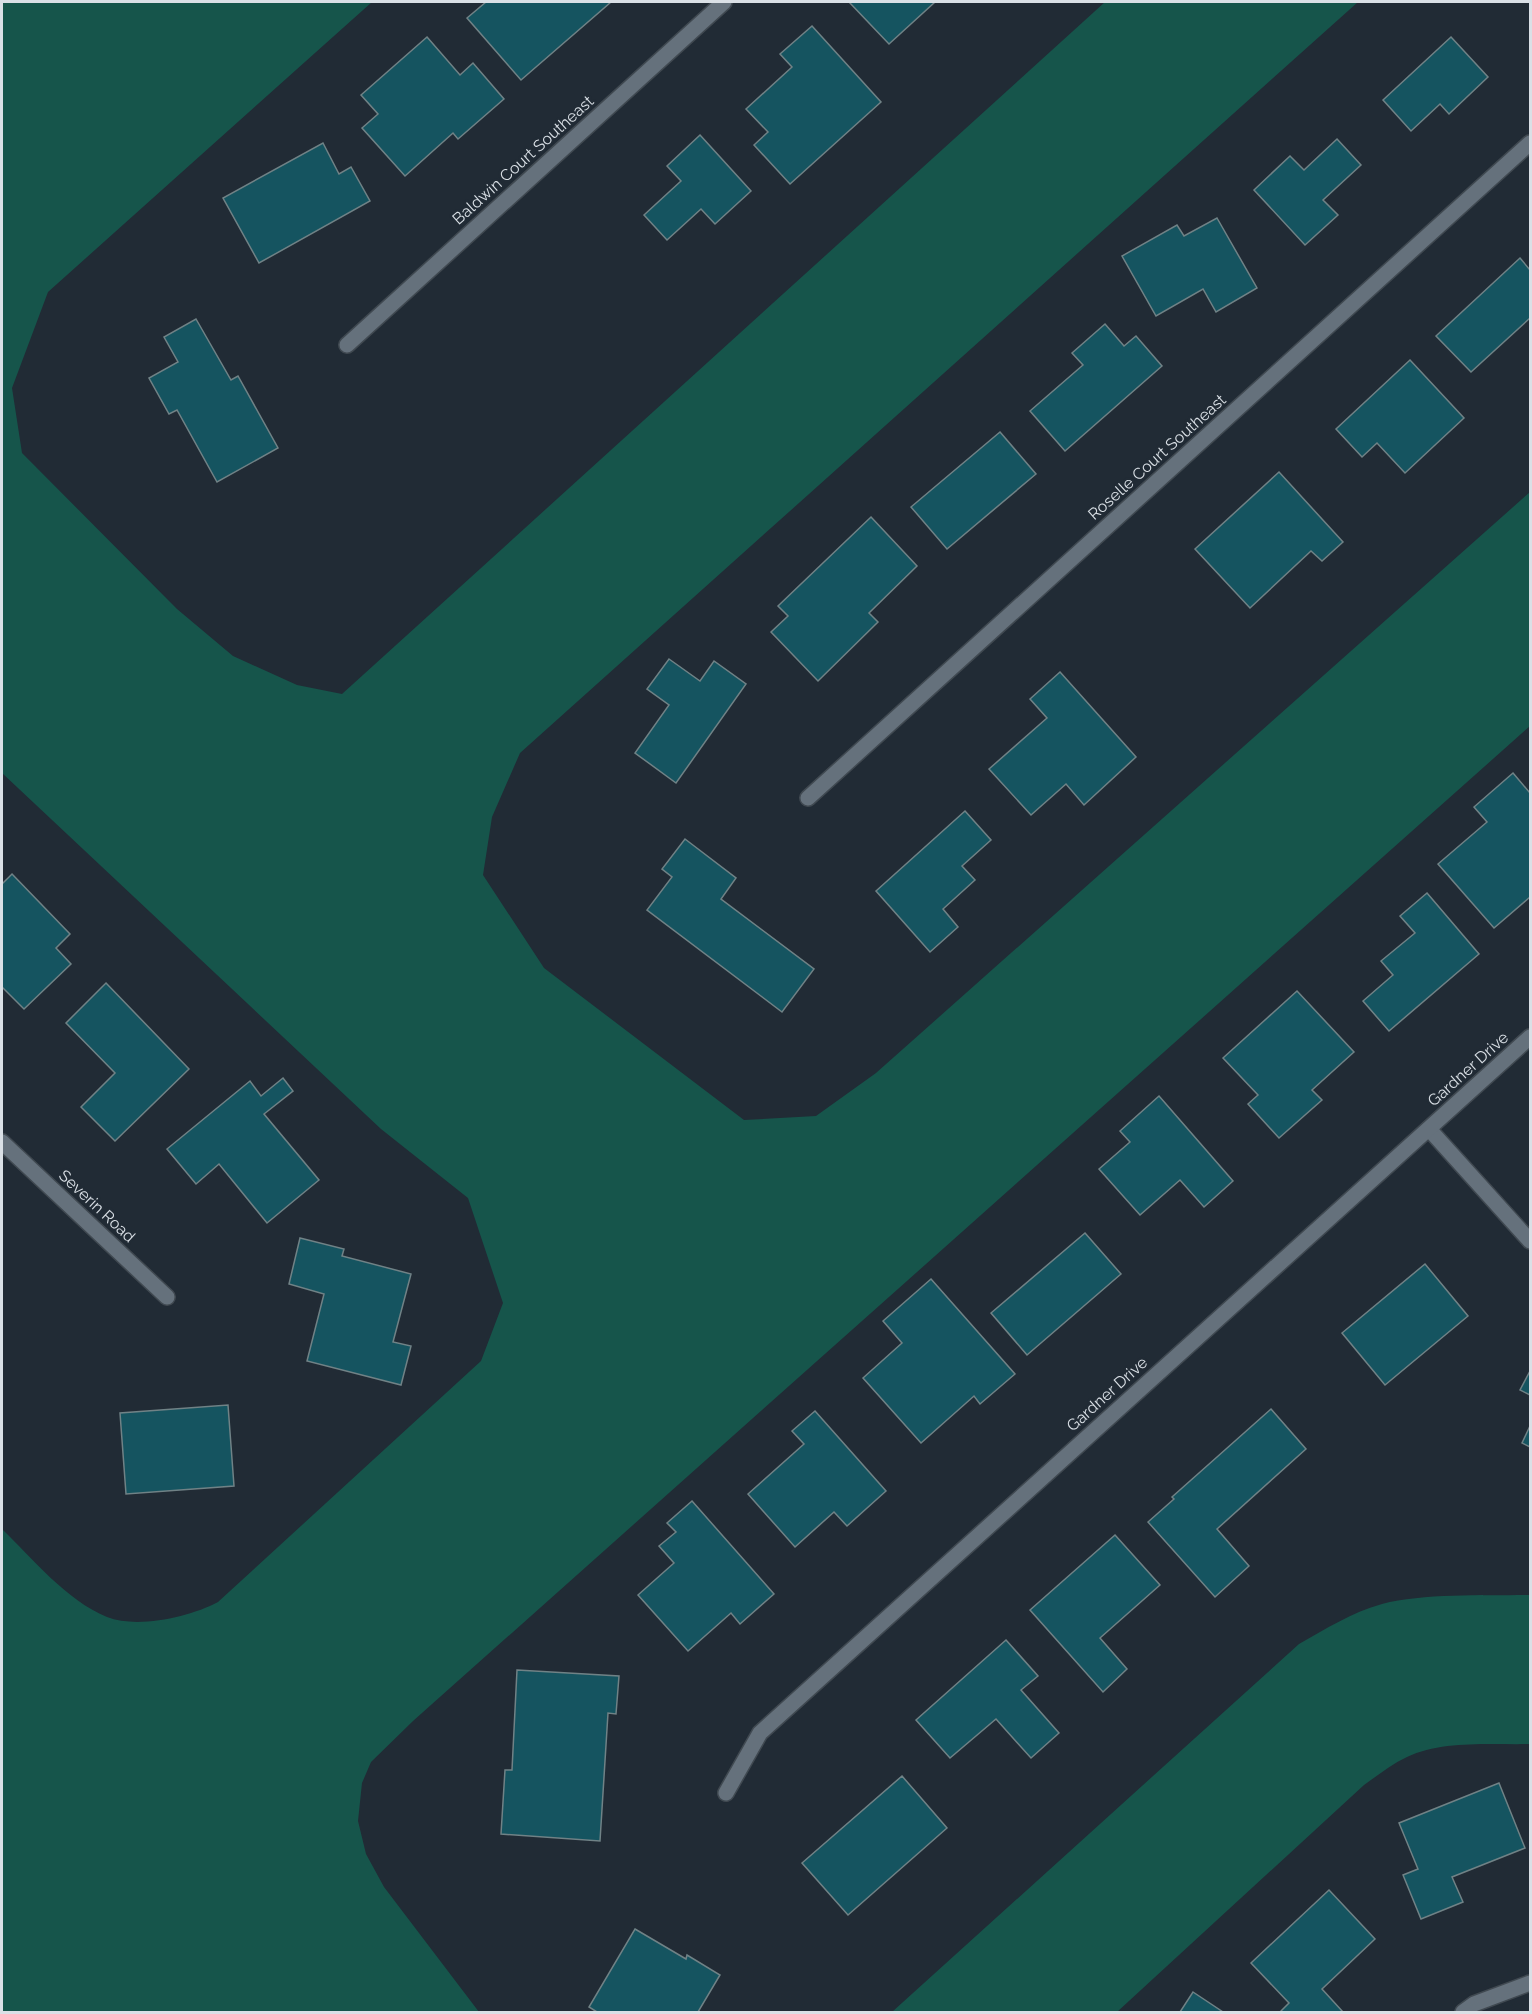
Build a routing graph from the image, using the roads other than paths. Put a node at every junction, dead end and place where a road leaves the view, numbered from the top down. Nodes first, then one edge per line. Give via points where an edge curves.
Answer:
1 (724, 2) edge
2 (1530, 143) edge
3 (347, 345) dead end
4 (808, 798) dead end
5 (1530, 1037) edge
6 (1429, 1129) junction
7 (2, 1142) edge
8 (1530, 1241) edge
9 (167, 1297) dead end
10 (726, 1793) dead end
11 (1530, 1983) edge
12 (1463, 2013) edge

1 - 3 street, Baldwin Court Southeast
2 - 4 street, Roselle Court Southeast
5 - 6 street, Gardner Drive
6 - 8 street
6 - 10 street, Gardner Drive via 760,1733
7 - 9 street, Severin Road
11 - 12 street via 1474,2004

